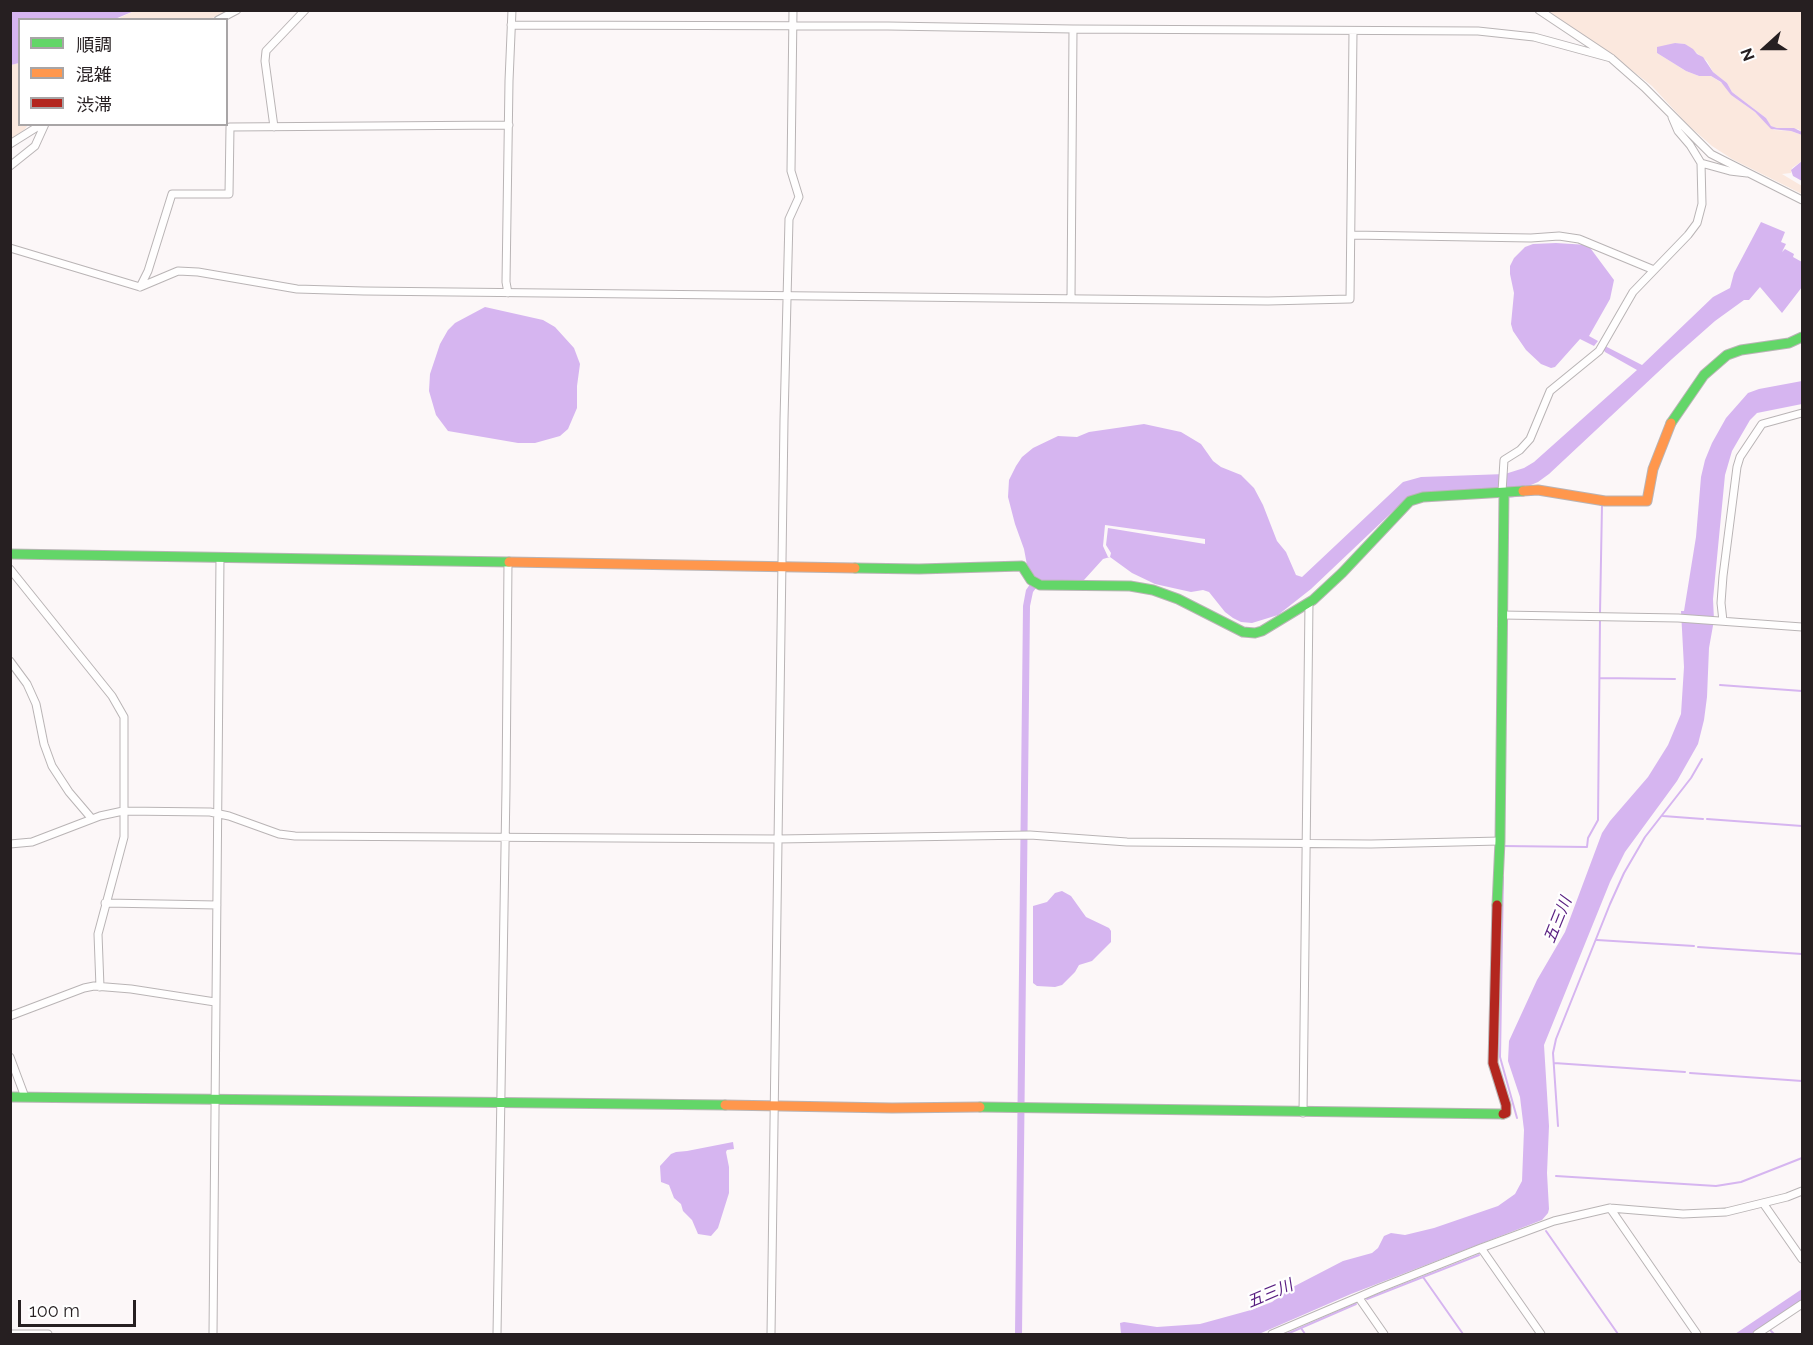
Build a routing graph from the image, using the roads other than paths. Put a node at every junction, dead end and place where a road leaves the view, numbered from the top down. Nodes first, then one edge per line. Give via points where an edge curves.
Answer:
1 (237, 10) edge
2 (305, 10) edge
3 (512, 10) edge
4 (793, 10) edge
5 (1539, 10) edge
6 (222, 18) edge
7 (511, 25) junction
8 (793, 27) junction
9 (1073, 29) junction
10 (1353, 32) junction
11 (1611, 58) junction
12 (1671, 113) junction
13 (509, 125) junction
14 (41, 126) edge
15 (43, 126) edge
16 (274, 127) junction
17 (10, 144) edge
18 (1701, 163) junction
19 (10, 166) edge
20 (1747, 173) junction
21 (1803, 200) edge
22 (1350, 235) junction
23 (10, 248) edge
24 (1654, 270) junction
25 (140, 287) junction
26 (508, 292) junction
27 (788, 296) junction
28 (1071, 298) junction
29 (1803, 337) edge
30 (1803, 413) edge
31 (1502, 493) junction
32 (10, 554) edge
33 (220, 557) junction
34 (508, 562) junction
35 (782, 566) junction
36 (10, 569) edge
37 (1309, 602) junction
38 (1502, 615) junction
39 (1723, 621) junction
40 (1803, 627) edge
41 (10, 661) edge
42 (123, 811) junction
43 (217, 814) junction
44 (92, 819) junction
45 (504, 838) junction
46 (778, 839) junction
47 (1500, 841) junction
48 (10, 844) edge
49 (1307, 844) junction
50 (105, 903) junction
51 (217, 905) junction
52 (100, 987) junction
53 (215, 1002) junction
54 (10, 1016) edge
55 (10, 1057) edge
56 (10, 1097) edge
57 (25, 1097) junction
58 (215, 1101) junction
59 (501, 1103) junction
60 (774, 1105) junction
61 (1303, 1113) junction
62 (1803, 1191) edge
63 (1763, 1203) junction
64 (1610, 1208) junction
65 (1481, 1248) junction
66 (1803, 1259) edge
67 (1359, 1298) junction
68 (1803, 1304) edge
69 (10, 1334) edge
70 (48, 1335) edge
71 (213, 1335) edge
72 (497, 1335) edge
73 (771, 1335) edge
74 (1272, 1335) edge
75 (1384, 1335) edge
76 (1541, 1335) edge
77 (1698, 1335) edge
78 (1757, 1335) edge

1 - 6 street
2 - 16 street via 266,51
3 - 7 street
4 - 8 street
5 - 11 street
7 - 8 street
7 - 13 street
8 - 9 street
8 - 27 street via 791,171 799,197 789,219
9 - 10 street
9 - 28 street
10 - 11 street via 1478,31 1518,35
10 - 22 street
11 - 12 street
12 - 18 street via 1678,131
12 - 20 street via 1711,154
13 - 16 street
13 - 26 street
14 - 17 street
15 - 19 street via 35,146
16 - 25 street via 230,127 230,194 172,194
18 - 20 street
18 - 24 street via 1702,204 1697,223
20 - 21 street
22 - 24 street via 1559,236 1580,239
22 - 28 street via 1350,299
23 - 25 street
24 - 31 street via 1633,292 1599,351 1550,392 1530,439 1504,460
25 - 26 street via 178,271 297,289
26 - 27 street
27 - 28 street
27 - 35 street
29 - 31 street via 1726,355 1704,375 1670,424 1653,469 1647,501 1605,501 1538,490
30 - 39 street via 1762,424 1740,457 1723,576
31 - 37 street via 1410,501
31 - 38 street
32 - 33 street
33 - 34 street
33 - 43 street
34 - 35 street
34 - 45 street
35 - 37 street via 1022,566 1031,580 1040,585 1153,590 1243,632 1255,633
35 - 46 street
36 - 42 street via 121,709
37 - 49 street
38 - 39 street
38 - 47 street
39 - 40 street
41 - 44 street via 36,704 52,766
42 - 43 street
42 - 44 street
42 - 50 street via 124,837
43 - 45 street via 295,836
43 - 51 street
44 - 48 street via 32,842
45 - 46 street
45 - 59 street
46 - 49 street via 1030,835 1128,842
46 - 60 street
47 - 49 street
47 - 61 street via 1493,1064 1506,1113
49 - 61 street
50 - 51 street
50 - 52 street via 98,934
51 - 53 street
52 - 53 street
52 - 54 street via 84,988
53 - 58 street
55 - 57 street
56 - 57 street
57 - 58 street
58 - 59 street
58 - 71 street
59 - 60 street
59 - 72 street
60 - 61 street
60 - 73 street
62 - 63 street
63 - 64 street via 1705,1214
63 - 66 street
64 - 65 street via 1554,1221
64 - 77 street
65 - 67 street
65 - 76 street
67 - 74 street
67 - 75 street
68 - 78 street
69 - 70 street

